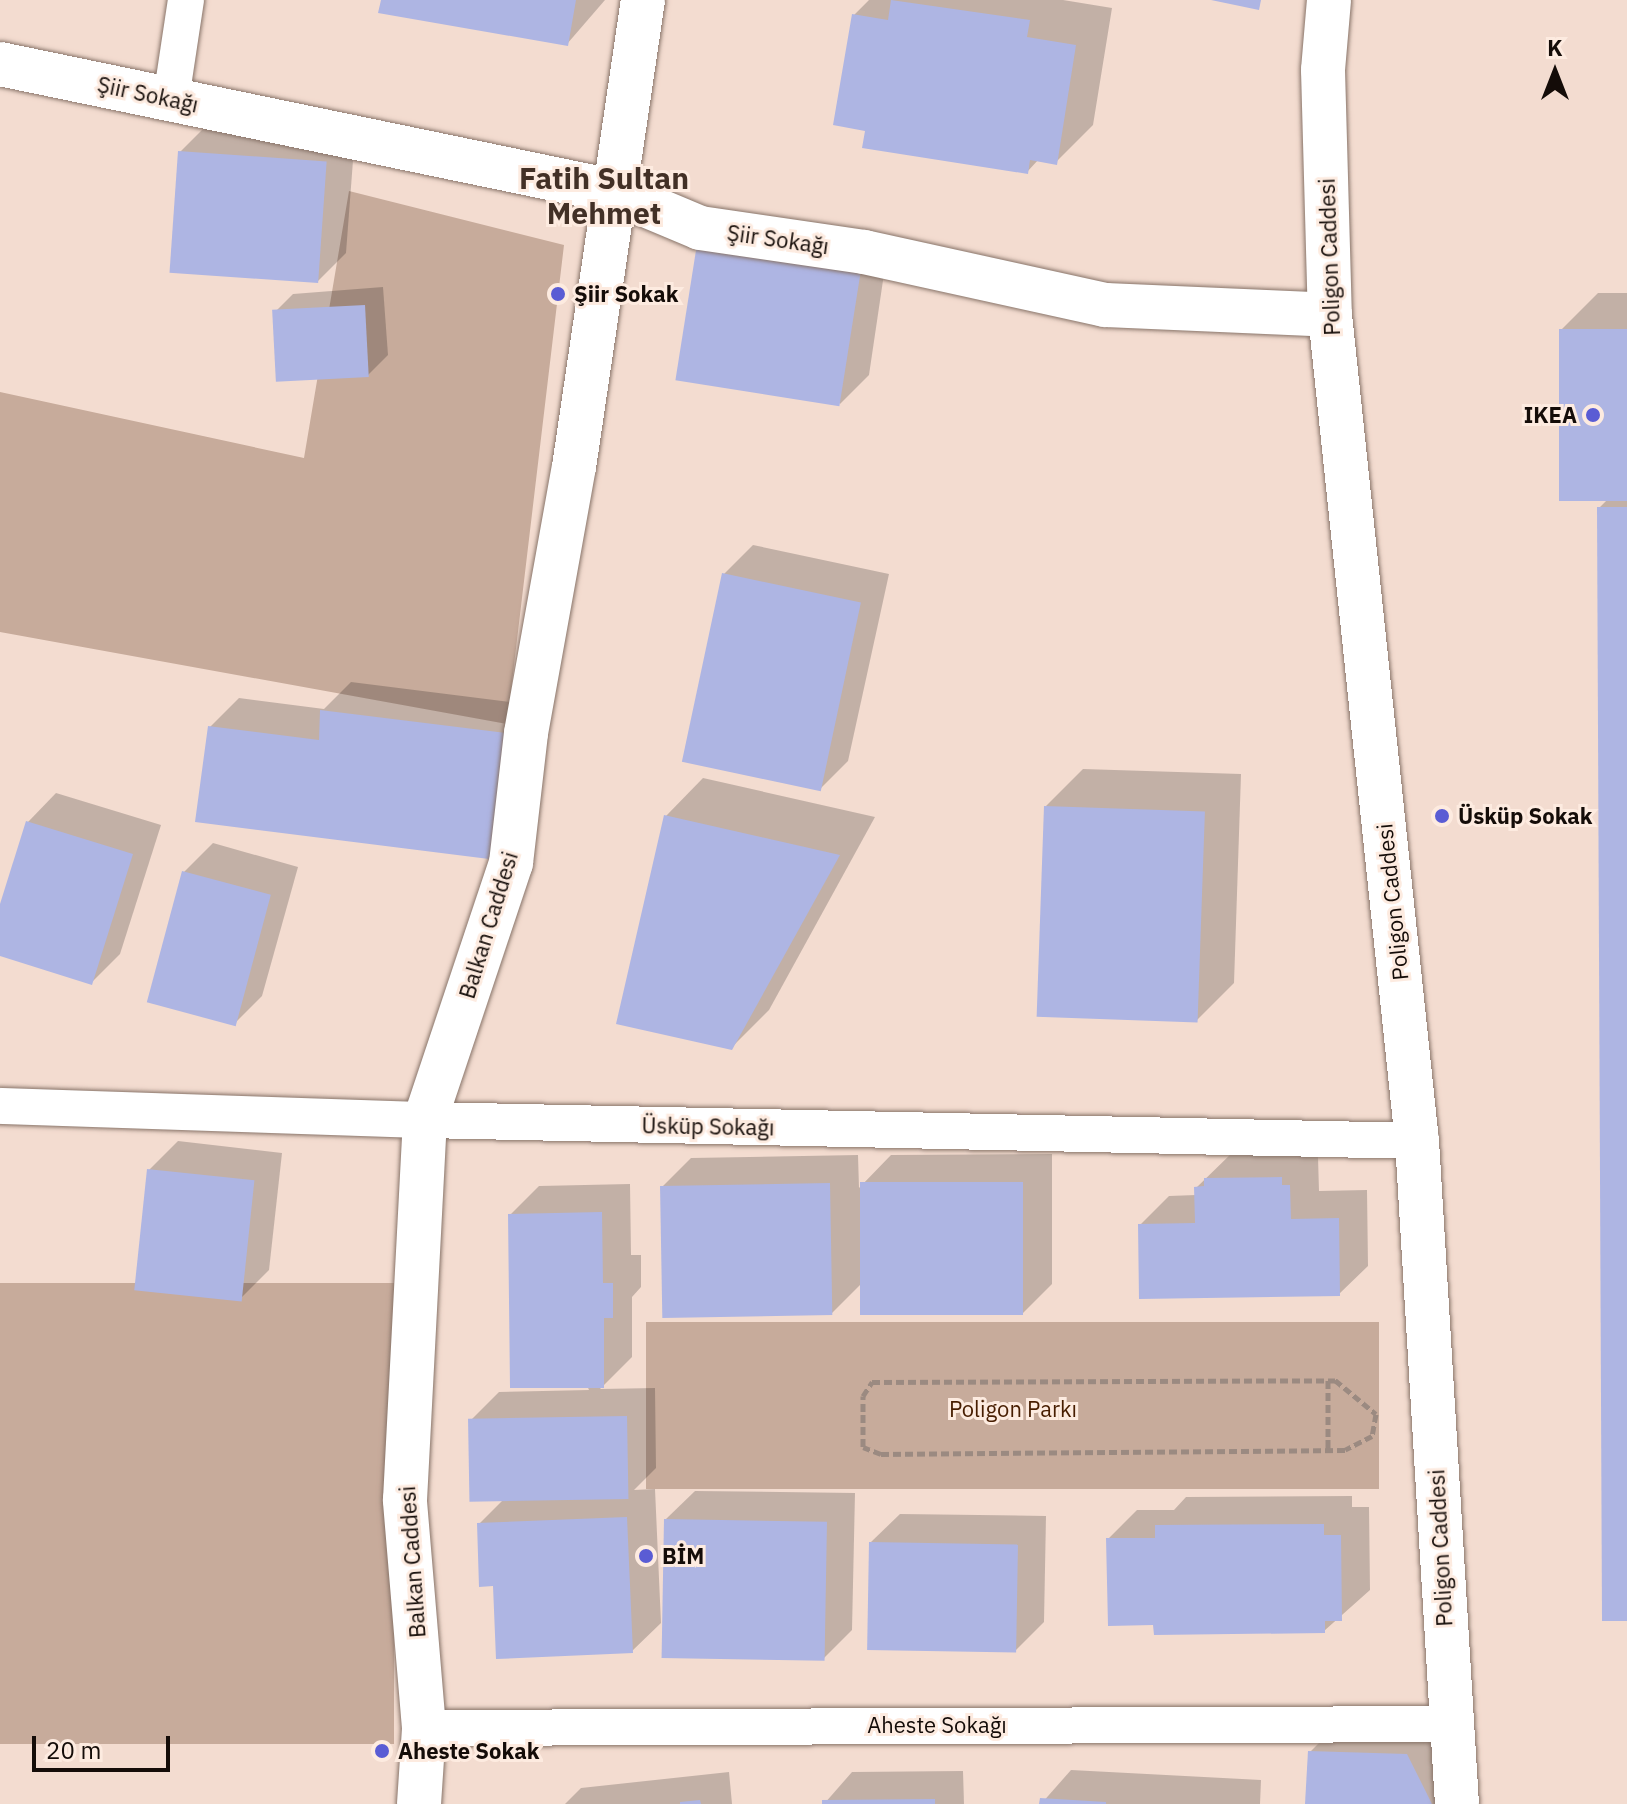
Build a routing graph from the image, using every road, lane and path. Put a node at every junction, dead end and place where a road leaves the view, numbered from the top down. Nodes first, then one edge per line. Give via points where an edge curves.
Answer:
1 (186, 0) edge
2 (643, 0) edge
3 (1329, 0) edge
4 (0, 64) edge
5 (171, 99) junction
6 (612, 191) junction
7 (1330, 315) junction
8 (0, 1106) edge
9 (425, 1120) junction
10 (1417, 1141) junction
11 (1328, 1380) junction
12 (1328, 1450) junction
13 (1450, 1724) junction
14 (424, 1728) junction
15 (419, 1804) edge
16 (1457, 1804) edge

1 - 5 street
2 - 6 street, Balkan Caddesi
3 - 7 street, Poligon Caddesi via 1323,70
4 - 5 street, Şiir Sokağı
5 - 6 street, Şiir Sokağı
6 - 7 street, Şiir Sokağı via 700,228 864,252 1105,305
6 - 9 street, Balkan Caddesi via 574,467 526,733 511,863
7 - 10 street, Poligon Caddesi
8 - 9 street, Üsküp Sokağı
9 - 10 street, Üsküp Sokağı
9 - 14 street, Balkan Caddesi via 405,1500
10 - 13 street, Poligon Caddesi
11 - 12 path
11 - 12 path via 1365,1402 1376,1414 1377,1425 1359,1444
11 - 12 path via 872,1382 863,1396 863,1447 881,1454
13 - 14 street, Aheste Sokağı
13 - 16 street, Poligon Caddesi
14 - 15 street, Balkan Caddesi

